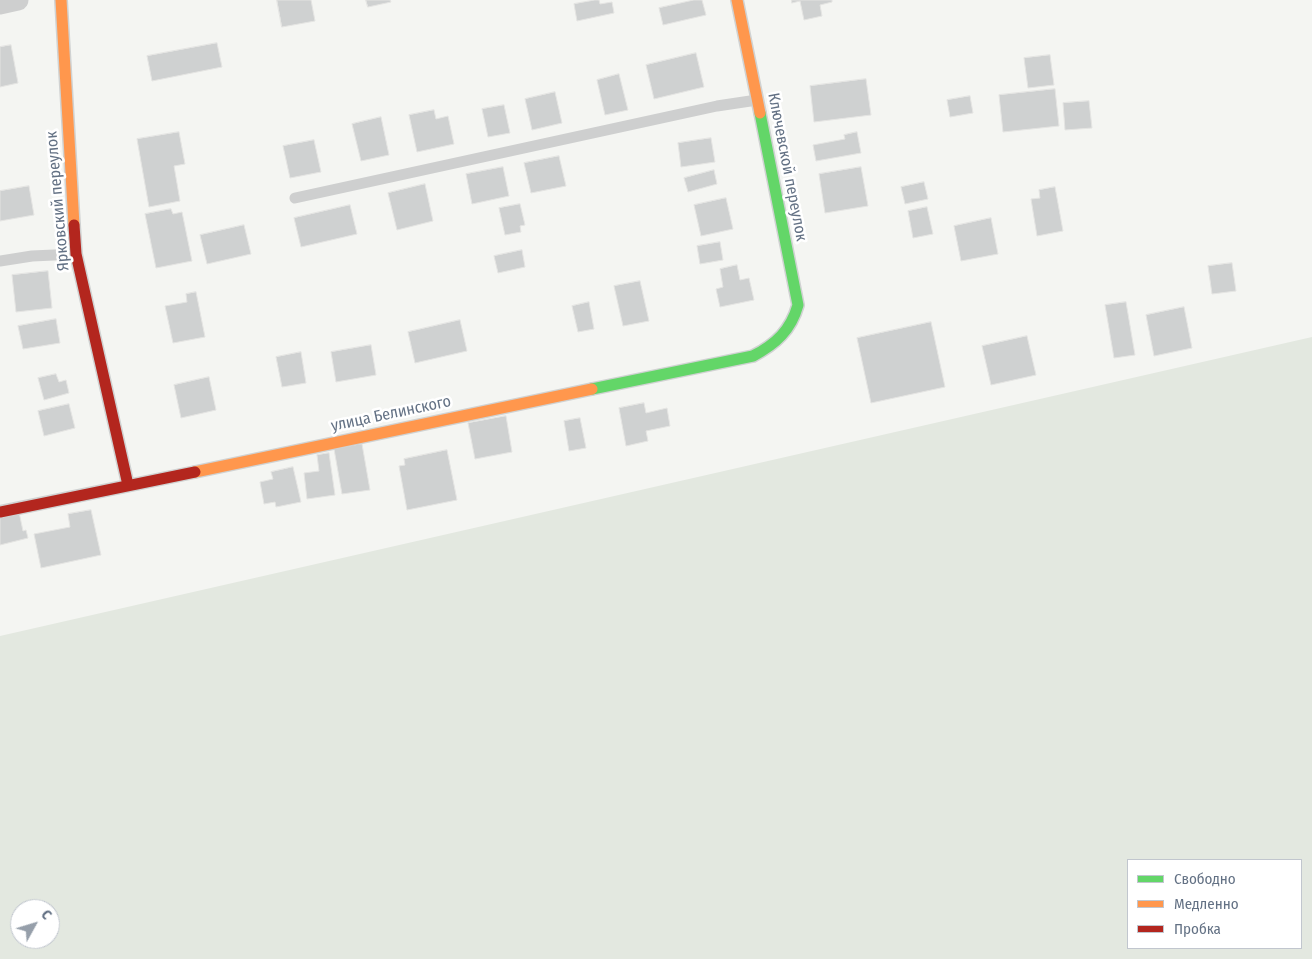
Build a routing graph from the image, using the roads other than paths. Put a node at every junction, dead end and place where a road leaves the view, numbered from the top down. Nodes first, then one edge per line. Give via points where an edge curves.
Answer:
1 (18, 0) edge
2 (61, 0) edge
3 (737, 0) edge
4 (0, 4) edge
5 (757, 100) junction
6 (296, 198) dead end
7 (76, 254) junction
8 (0, 260) edge
9 (783, 336) joint
10 (128, 485) junction
11 (0, 512) edge

1 - 4 street
2 - 7 street, Ярковский переулок
3 - 5 street, Ключевской переулок
5 - 6 lane
5 - 9 street, Ключевской переулок via 798,305 793,323
7 - 8 lane
7 - 10 street, Ярковский переулок
9 - 10 street, улица Белинского via 753,356
10 - 11 street, улица Белинского

